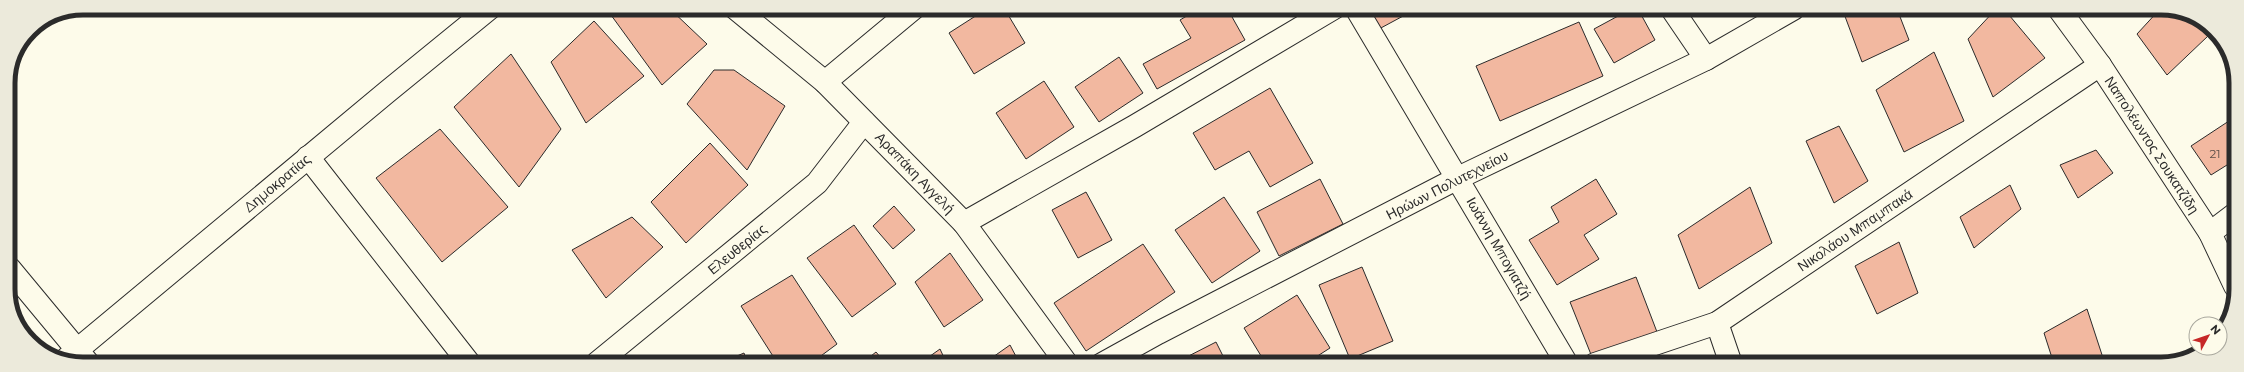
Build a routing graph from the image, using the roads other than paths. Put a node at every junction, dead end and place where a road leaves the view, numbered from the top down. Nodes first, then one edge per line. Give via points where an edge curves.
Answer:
1 (481, 15) edge
2 (744, 15) edge
3 (906, 15) edge
4 (1322, 15) edge
5 (1360, 15) edge
6 (1677, 15) edge
7 (1783, 15) edge
8 (2063, 15) edge
9 (1706, 59) junction
10 (2100, 65) junction
11 (825, 82) junction
12 (864, 122) junction
13 (308, 157) junction
14 (1458, 178) junction
15 (2229, 219) edge
16 (964, 223) junction
17 (2210, 233) junction
18 (2229, 273) edge
19 (15, 276) edge
20 (1717, 323) junction
21 (75, 356) edge
22 (78, 356) edge
23 (464, 357) edge
24 (606, 357) edge
25 (1062, 357) edge
26 (1114, 357) edge
27 (1563, 357) edge
28 (1616, 357) edge
29 (1729, 357) edge

1 - 13 street, Δημοκρατίας
2 - 11 street, Αραπάκη Αγγελή
3 - 11 street
4 - 16 street
5 - 14 street, Ιωάννη Μπογιατζή
6 - 9 street
7 - 9 street, Ηρώων Πολυτεχνείου
8 - 10 street, Ναπολέωντος Σουκατζίδη
9 - 14 street, Ηρώων Πολυτεχνείου
10 - 17 street, Ναπολέωντος Σουκατζίδη
10 - 20 street, Νικολάου Μπαμπακά
11 - 12 street, Αραπάκη Αγγελή
12 - 16 street, Αραπάκη Αγγελή
12 - 24 street, Ελευθερίας via 817,183
13 - 22 street, Δημοκρατίας
13 - 23 street
14 - 26 street, Ηρώων Πολυτεχνείου
14 - 27 street, Ιωάννη Μπογιατζή
15 - 17 street
16 - 25 street, Αραπάκη Αγγελή
17 - 18 street, Ναπολέωντος Σουκατζίδη
19 - 21 street
20 - 28 street, Νικολάου Μπαμπακά
20 - 29 street

